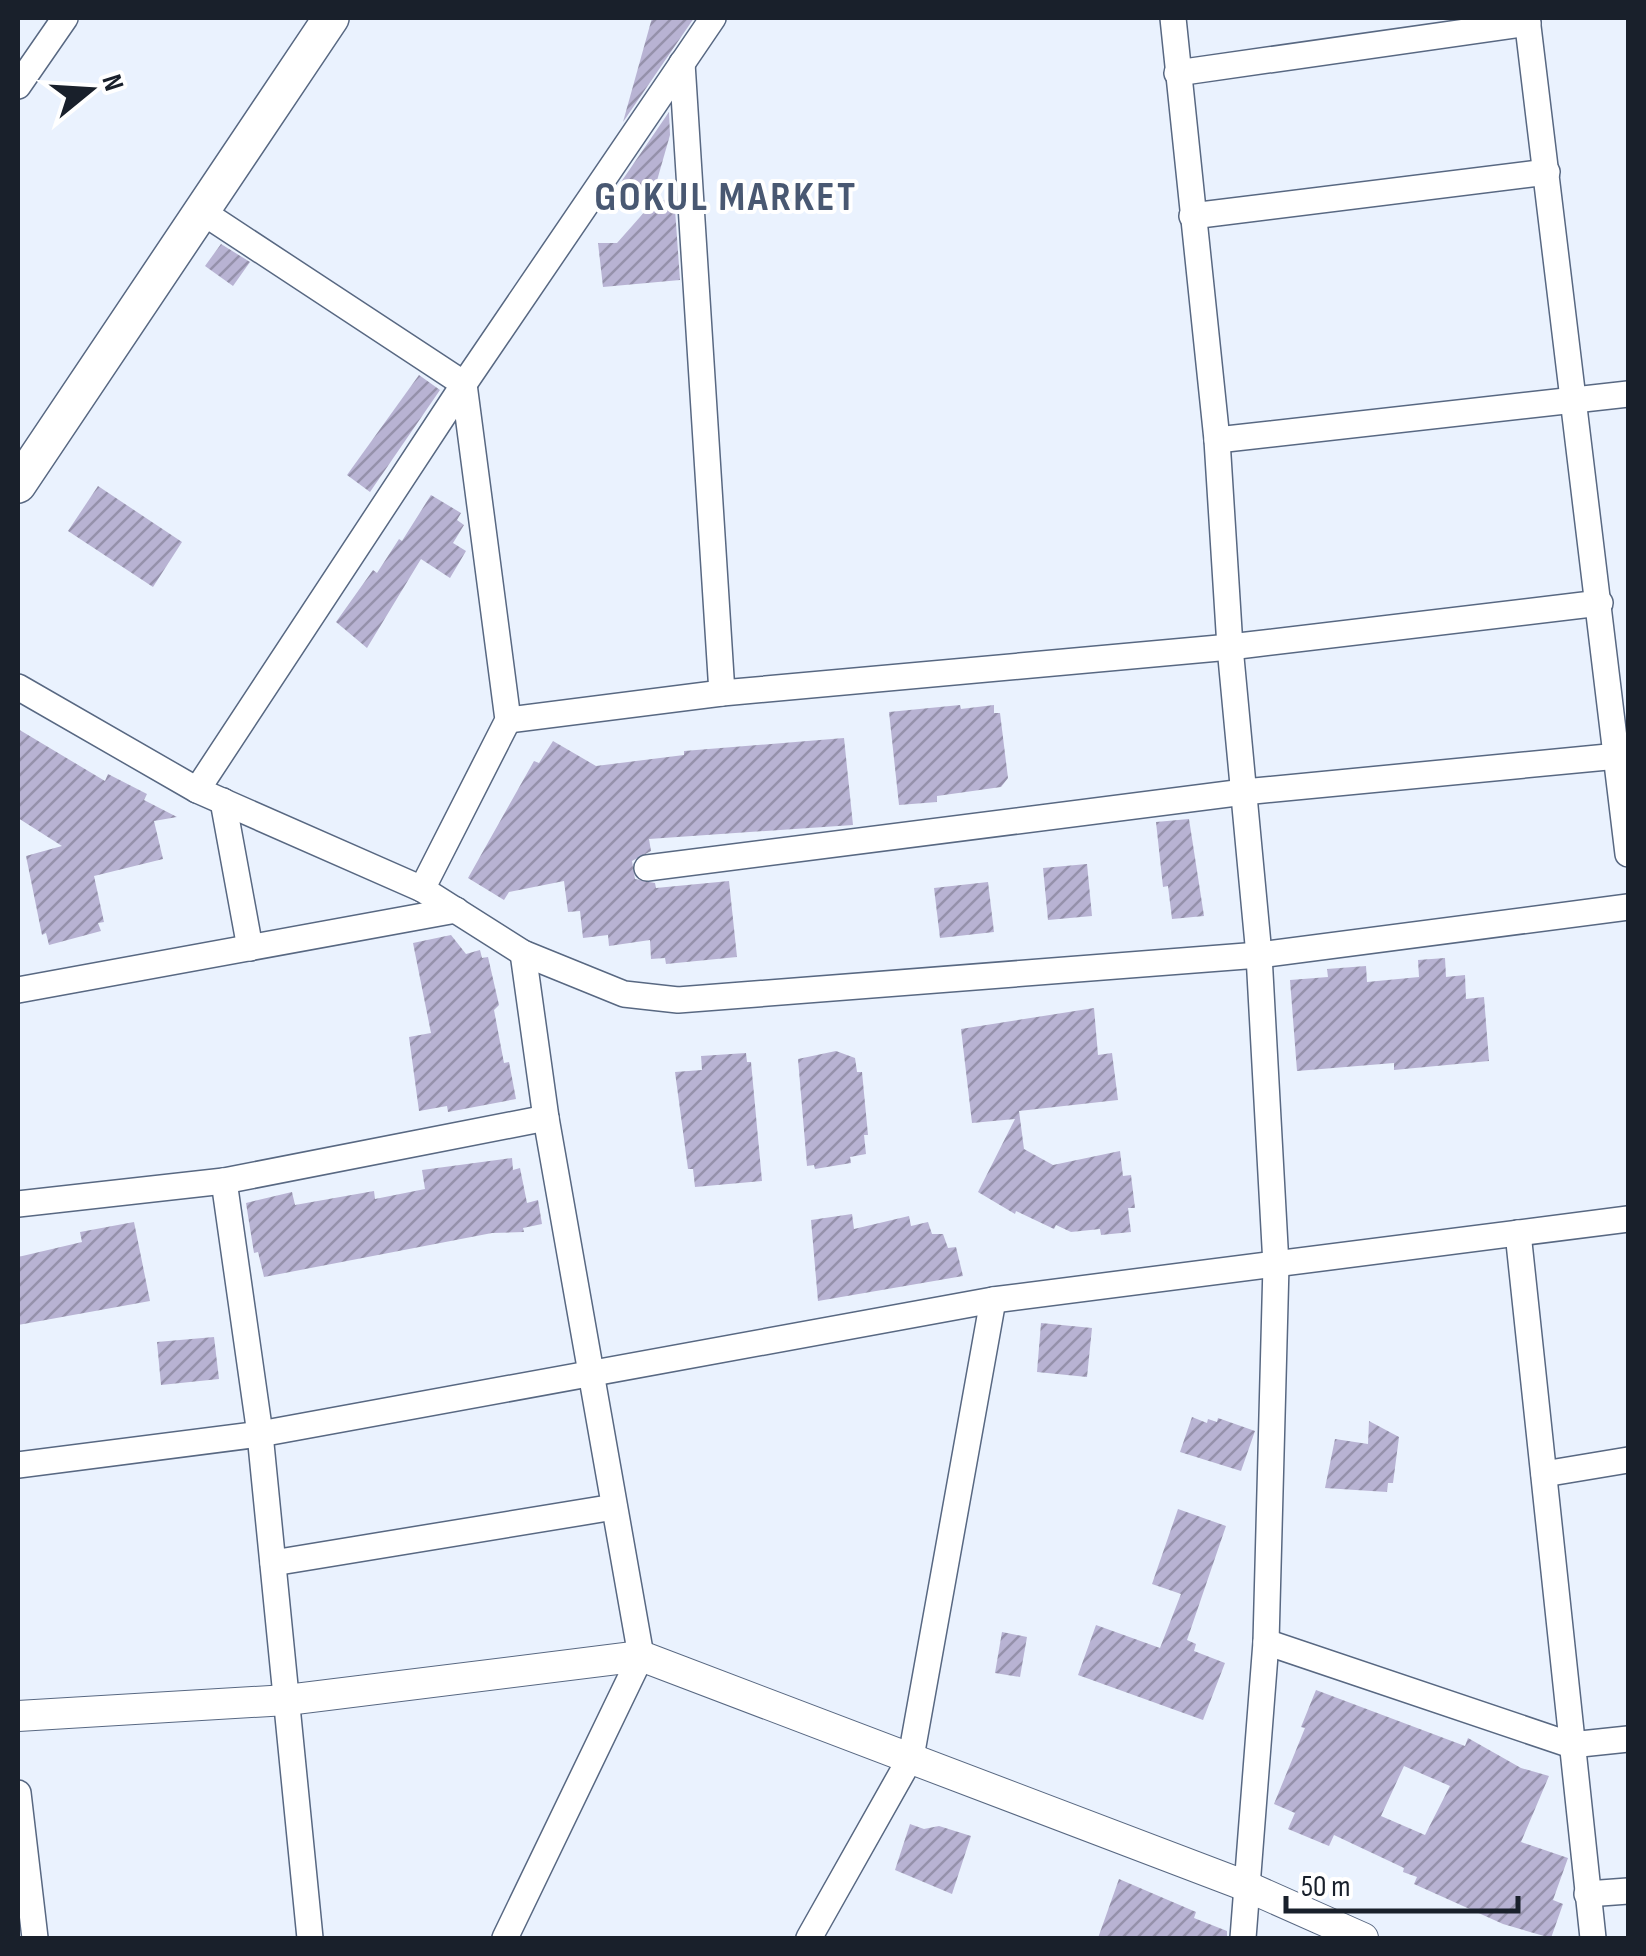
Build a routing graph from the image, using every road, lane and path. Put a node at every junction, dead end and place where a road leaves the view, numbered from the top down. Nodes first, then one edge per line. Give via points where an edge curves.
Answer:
1 (65, 18) edge
2 (332, 18) edge
3 (713, 18) edge
4 (1173, 18) edge
5 (1528, 20) edge
6 (682, 63) junction
7 (1177, 73) junction
8 (18, 86) edge
9 (1547, 172) junction
10 (201, 211) junction
11 (1192, 216) junction
12 (464, 384) junction
13 (1628, 394) edge
14 (1578, 404) junction
15 (1216, 440) junction
16 (18, 484) edge
17 (1600, 603) junction
18 (1230, 647) junction
19 (18, 688) edge
20 (722, 693) junction
21 (508, 720) junction
22 (1618, 756) junction
23 (198, 790) junction
24 (1244, 792) junction
25 (223, 801) junction
26 (1628, 854) edge
27 (648, 868) dead end
28 (422, 890) junction
29 (1628, 906) edge
30 (456, 910) junction
31 (250, 948) junction
32 (523, 954) junction
33 (1259, 955) junction
34 (18, 990) edge
35 (546, 1118) junction
36 (224, 1181) junction
37 (18, 1204) edge
38 (1628, 1219) edge
39 (1518, 1234) junction
40 (1276, 1266) junction
41 (993, 1300) junction
42 (590, 1375) junction
43 (260, 1434) junction
44 (1628, 1460) edge
45 (18, 1465) edge
46 (1544, 1474) junction
47 (614, 1507) junction
48 (273, 1563) junction
49 (1266, 1642) junction
50 (641, 1656) junction
51 (287, 1700) junction
52 (18, 1716) edge
53 (1628, 1740) edge
54 (1571, 1745) junction
55 (911, 1758) junction
56 (18, 1794) edge
57 (1246, 1886) junction
58 (1628, 1891) edge
59 (1587, 1894) junction
60 (35, 1938) edge
61 (310, 1938) edge
62 (505, 1938) edge
63 (808, 1938) edge
64 (1243, 1938) edge
65 (1363, 1938) edge
66 (1592, 1938) edge

1 - 8 street
2 - 10 main road
3 - 6 street
4 - 7 street
5 - 7 street
5 - 9 street
6 - 12 street
6 - 20 street
7 - 11 street
9 - 11 street
9 - 14 street
10 - 12 street
10 - 16 main road
11 - 15 street
12 - 21 street
12 - 23 street
13 - 14 street
14 - 15 street
14 - 17 street
15 - 18 street
17 - 18 street
17 - 22 street
18 - 20 street
18 - 24 street
19 - 23 street
20 - 21 street
21 - 28 street
22 - 24 street
22 - 26 street
23 - 25 street
24 - 27 street
24 - 33 street
25 - 28 street
25 - 31 street
28 - 30 street
29 - 33 street
30 - 31 street
30 - 32 street
31 - 34 street
32 - 33 street via 624,994 678,1000
32 - 35 street
33 - 40 street
35 - 36 street
35 - 42 street
36 - 37 street
36 - 43 street
38 - 39 street
39 - 40 street
39 - 46 street
40 - 41 street
40 - 49 street
41 - 42 street
41 - 55 street
42 - 43 street
42 - 47 street
43 - 45 street
43 - 48 street
44 - 46 street
46 - 54 street
47 - 48 street
47 - 50 street
48 - 51 street
49 - 54 street
49 - 57 street
50 - 51 street
50 - 55 street
50 - 62 street
51 - 52 street
51 - 61 street
53 - 54 street
54 - 59 street
55 - 57 street
55 - 63 street
56 - 60 street
57 - 64 street
57 - 65 street
58 - 59 street
59 - 66 street

